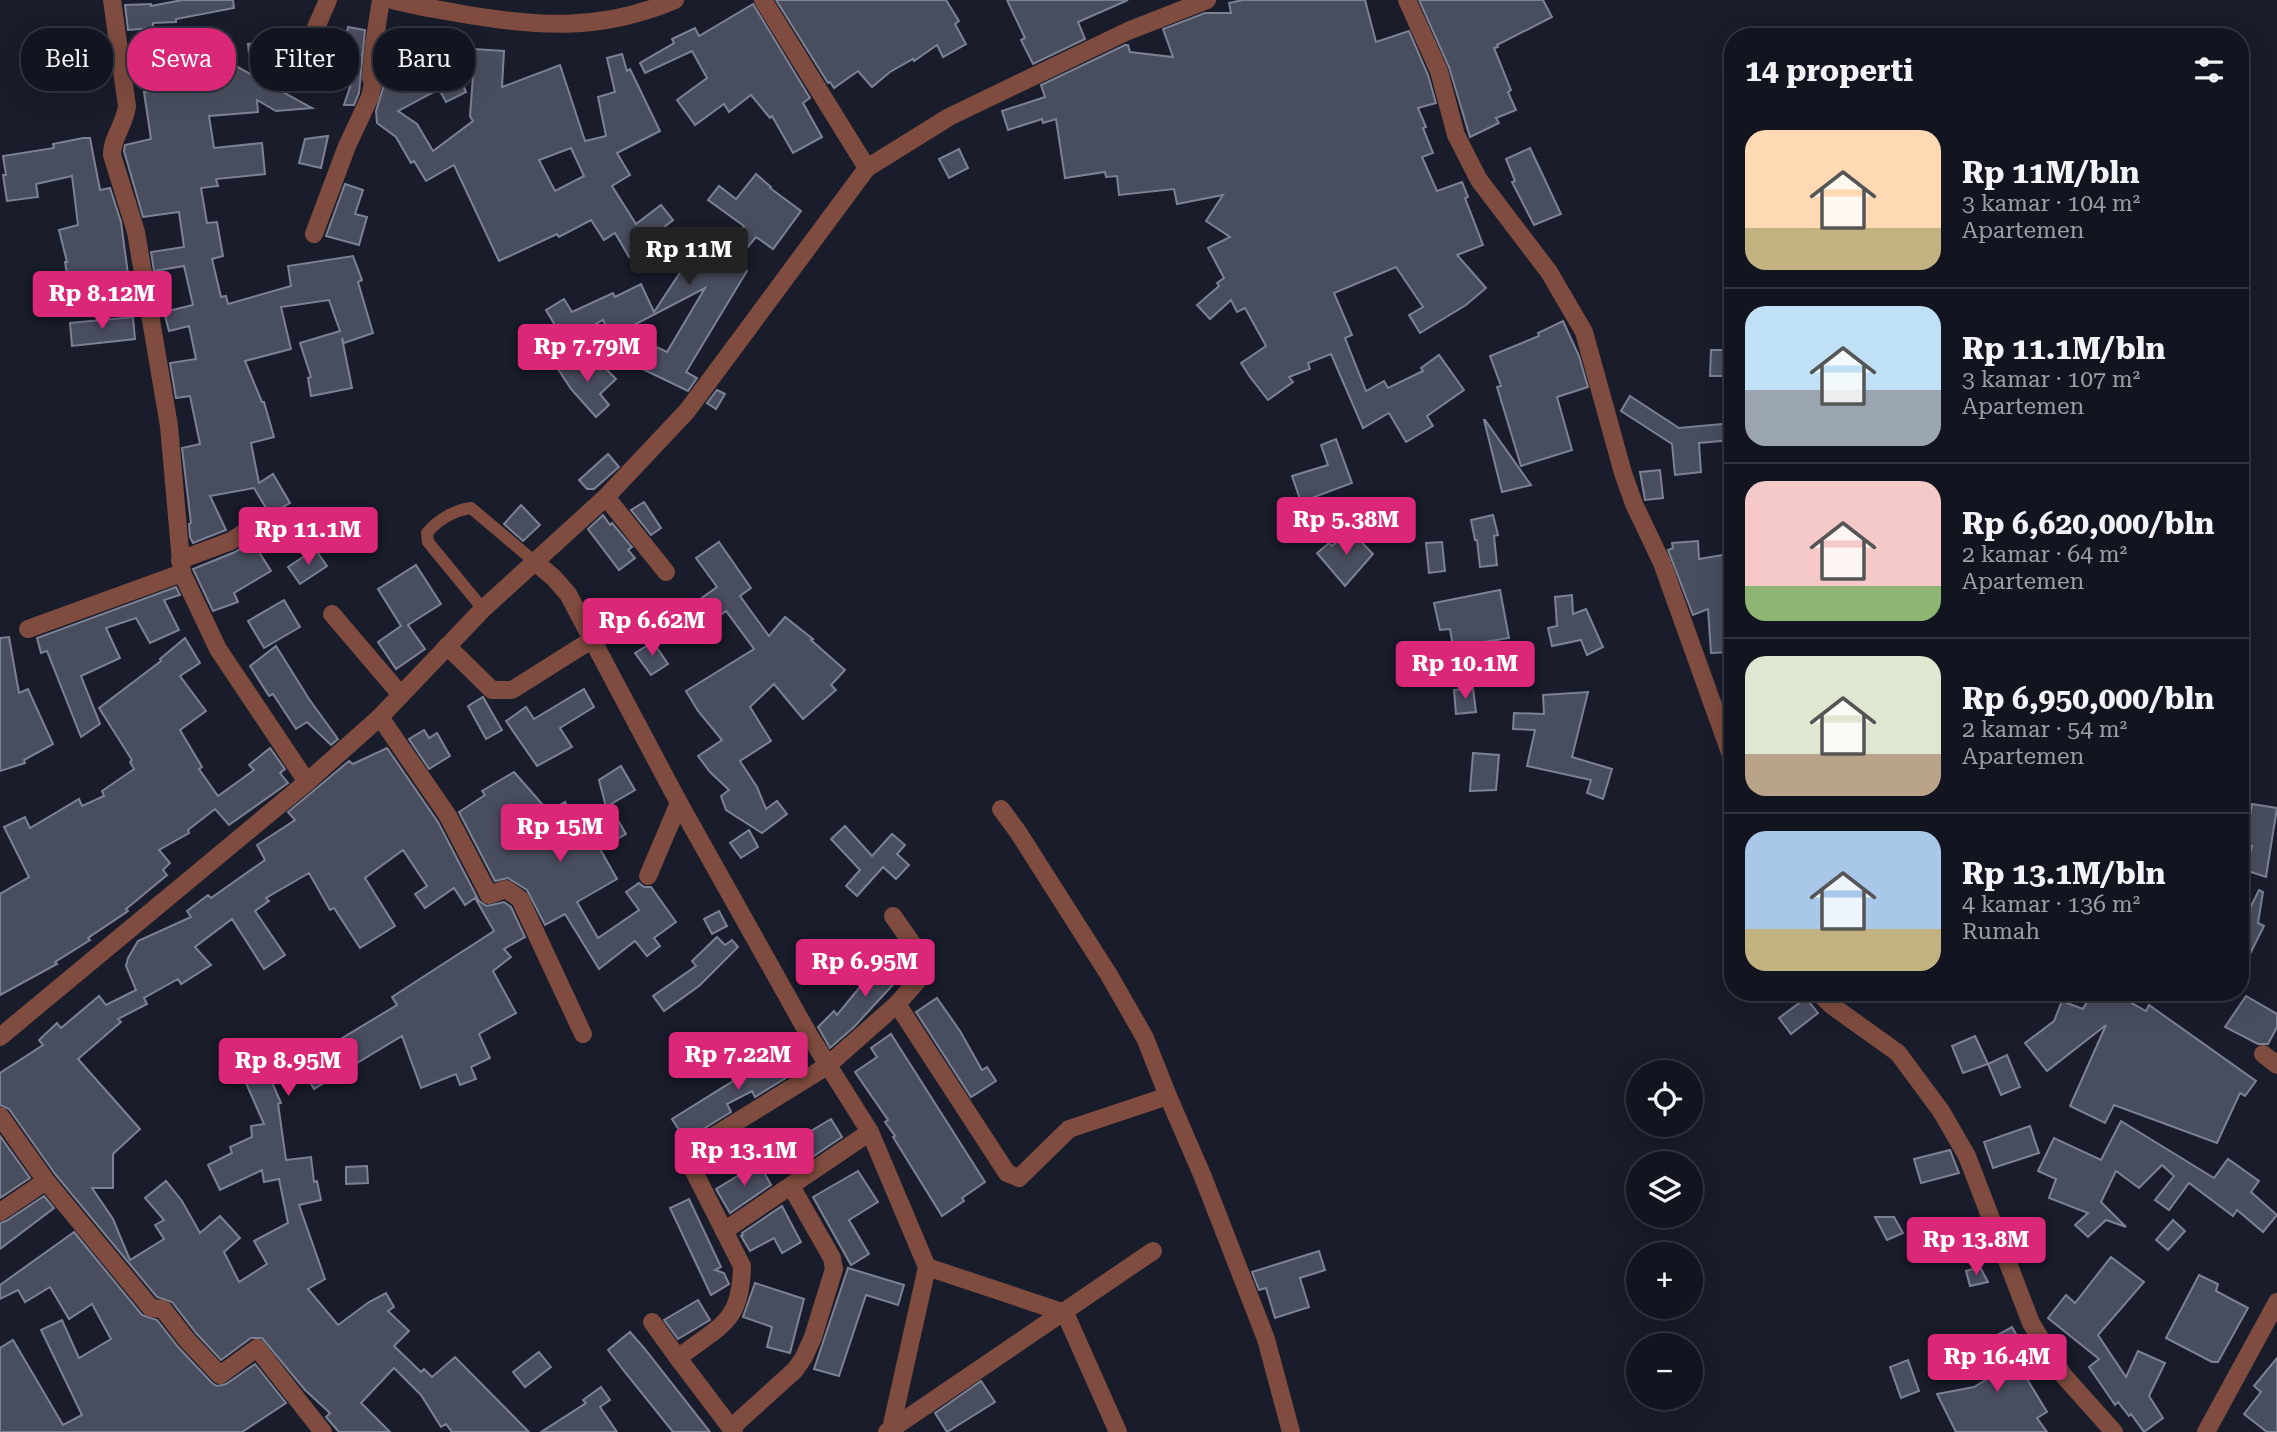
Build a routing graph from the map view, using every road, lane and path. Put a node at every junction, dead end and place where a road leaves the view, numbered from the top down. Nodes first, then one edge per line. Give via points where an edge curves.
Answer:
1 (112, 0) edge
2 (328, 0) edge
3 (763, 0) edge
4 (1207, 0) edge
5 (1407, 0) edge
6 (391, 1) edge
7 (672, 1) edge
8 (464, 7) edge
9 (316, 28) edge
10 (867, 168) junction
11 (314, 234) dead end
12 (606, 497) junction
13 (265, 519) dead end
14 (535, 562) junction
15 (181, 567) junction
16 (666, 572) dead end
17 (483, 609) junction
18 (332, 614) dead end
19 (28, 629) dead end
20 (593, 639) junction
21 (447, 646) junction
22 (401, 695) junction
23 (380, 718) junction
24 (1724, 736) edge
25 (307, 782) junction
26 (679, 803) junction
27 (1000, 809) dead end
28 (648, 876) dead end
29 (893, 916) dead end
30 (1828, 1001) edge
31 (898, 1004) junction
32 (583, 1034) dead end
33 (0, 1037) edge
34 (827, 1066) junction
35 (1168, 1096) junction
36 (0, 1116) edge
37 (870, 1132) junction
38 (46, 1181) junction
39 (791, 1186) junction
40 (0, 1212) edge
41 (724, 1231) junction
42 (1153, 1251) dead end
43 (927, 1267) junction
44 (2277, 1302) edge
45 (1065, 1313) junction
46 (652, 1322) dead end
47 (678, 1358) junction
48 (733, 1430) edge
49 (889, 1430) edge
50 (323, 1432) edge
51 (1118, 1432) edge
52 (1291, 1432) edge
53 (2114, 1432) edge
54 (2206, 1432) edge

1 - 15 street via 127,106 112,149 136,232 169,426
2 - 9 street
3 - 10 street
4 - 10 street via 1128,31 949,117
5 - 24 street via 1439,71 1456,135 1479,180 1549,272 1584,332 1623,473 1662,563
6 - 8 street
6 - 11 street via 377,21 370,97
7 - 8 street via 625,18 561,24 526,24
10 - 12 street via 687,411
12 - 14 street
12 - 16 street
13 - 15 street
14 - 17 street
14 - 17 lane via 471,508 458,510 431,528 428,542
14 - 20 street via 568,594
15 - 19 street
15 - 25 street via 218,649
17 - 21 street
18 - 22 street
20 - 21 street via 512,690 501,691 492,690
20 - 26 street
21 - 22 street
22 - 23 street
23 - 25 street
23 - 32 street via 448,816 489,895 506,889 520,899
25 - 33 street
26 - 28 street
26 - 34 street
27 - 35 street via 1109,975 1144,1038
29 - 31 street via 923,959 920,978
30 - 53 street via 1898,1053 1941,1111 1967,1156 2031,1323 2063,1375
31 - 34 street
31 - 35 street via 1011,1176 1018,1178 1069,1129
34 - 37 street
34 - 41 street via 688,1152 686,1160
35 - 52 street via 1266,1339
36 - 38 street
37 - 39 street
37 - 43 street
38 - 40 street
38 - 50 street via 151,1308 163,1309 220,1376 257,1348
39 - 41 street
39 - 48 street via 834,1269 804,1357
41 - 47 street via 742,1266 737,1306 723,1326
42 - 45 street
43 - 45 street
43 - 49 street
44 - 54 street
45 - 49 street
45 - 51 street
46 - 47 street
47 - 48 street

